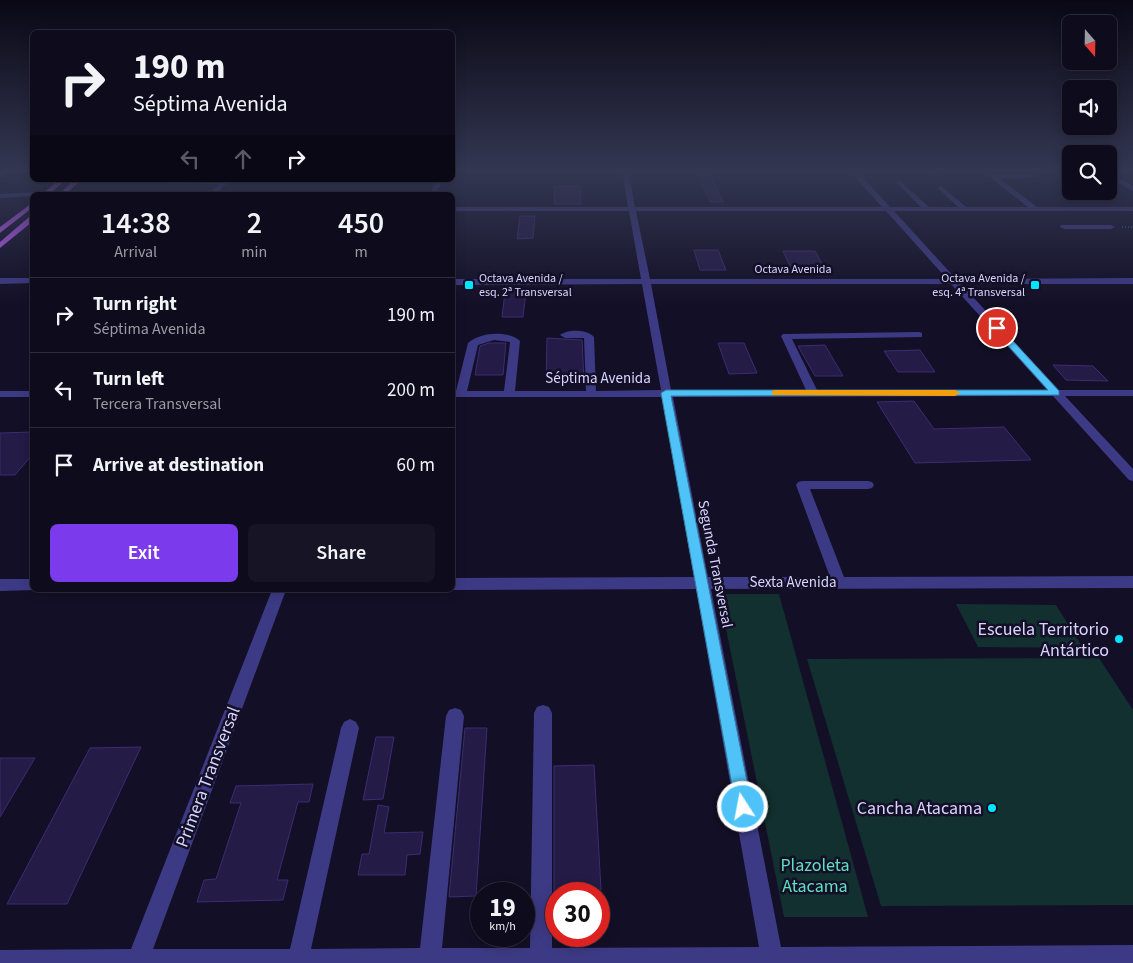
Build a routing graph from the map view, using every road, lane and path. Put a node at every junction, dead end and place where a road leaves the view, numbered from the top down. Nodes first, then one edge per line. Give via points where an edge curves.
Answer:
1 (20, 215) edge
2 (632, 215) edge
3 (893, 215) edge
4 (1063, 215) edge
5 (30, 221) edge
6 (1064, 227) dead end
7 (1080, 227) junction
8 (1111, 227) dead end
9 (0, 231) edge
10 (0, 246) edge
11 (0, 281) edge
12 (30, 281) edge
13 (645, 281) junction
14 (1133, 281) edge
15 (455, 282) edge
16 (955, 282) junction
17 (565, 334) dead end
18 (919, 335) dead end
19 (666, 393) junction
20 (813, 393) junction
21 (1056, 393) junction
22 (1133, 393) edge
23 (0, 394) edge
24 (30, 394) edge
25 (457, 394) edge
26 (509, 394) junction
27 (591, 394) junction
28 (1133, 477) edge
29 (868, 485) dead end
30 (702, 582) junction
31 (839, 582) junction
32 (1133, 582) edge
33 (0, 584) edge
34 (30, 584) edge
35 (455, 584) edge
36 (278, 592) edge
37 (543, 713) dead end
38 (455, 716) dead end
39 (350, 728) dead end
40 (1133, 956) edge
41 (540, 959) junction
42 (298, 960) junction
43 (430, 960) junction
44 (772, 960) edge
45 (0, 961) edge
46 (516, 961) edge
47 (137, 962) edge

1 - 9 main road
2 - 13 street, Segunda Transversal
3 - 16 street
4 - 7 street
5 - 10 main road
6 - 7 street
7 - 8 street
11 - 12 street
13 - 15 street, Octava Avenida
13 - 16 street, Octava Avenida
13 - 19 street, Segunda Transversal
14 - 16 street, Octava Avenida
16 - 21 street
17 - 27 street via 586,334 589,337
18 - 20 street via 786,336
19 - 20 street, Séptima Avenida
19 - 27 street, Séptima Avenida
19 - 30 street, Segunda Transversal
20 - 21 street, Séptima Avenida
21 - 22 street, Séptima Avenida
21 - 28 street
23 - 24 street
25 - 26 street, Séptima Avenida
25 - 26 street via 473,343 491,337 515,341
26 - 27 street, Séptima Avenida
29 - 31 street via 802,485
30 - 31 street, Sexta Avenida
30 - 35 street, Sexta Avenida
30 - 44 street, Segunda Transversal
31 - 32 street, Sexta Avenida
33 - 34 street
36 - 47 street, Primera Transversal
37 - 41 street
38 - 43 street
39 - 42 street
40 - 44 street
41 - 44 street
41 - 46 street
42 - 43 street
42 - 47 street
43 - 46 street
45 - 47 street

